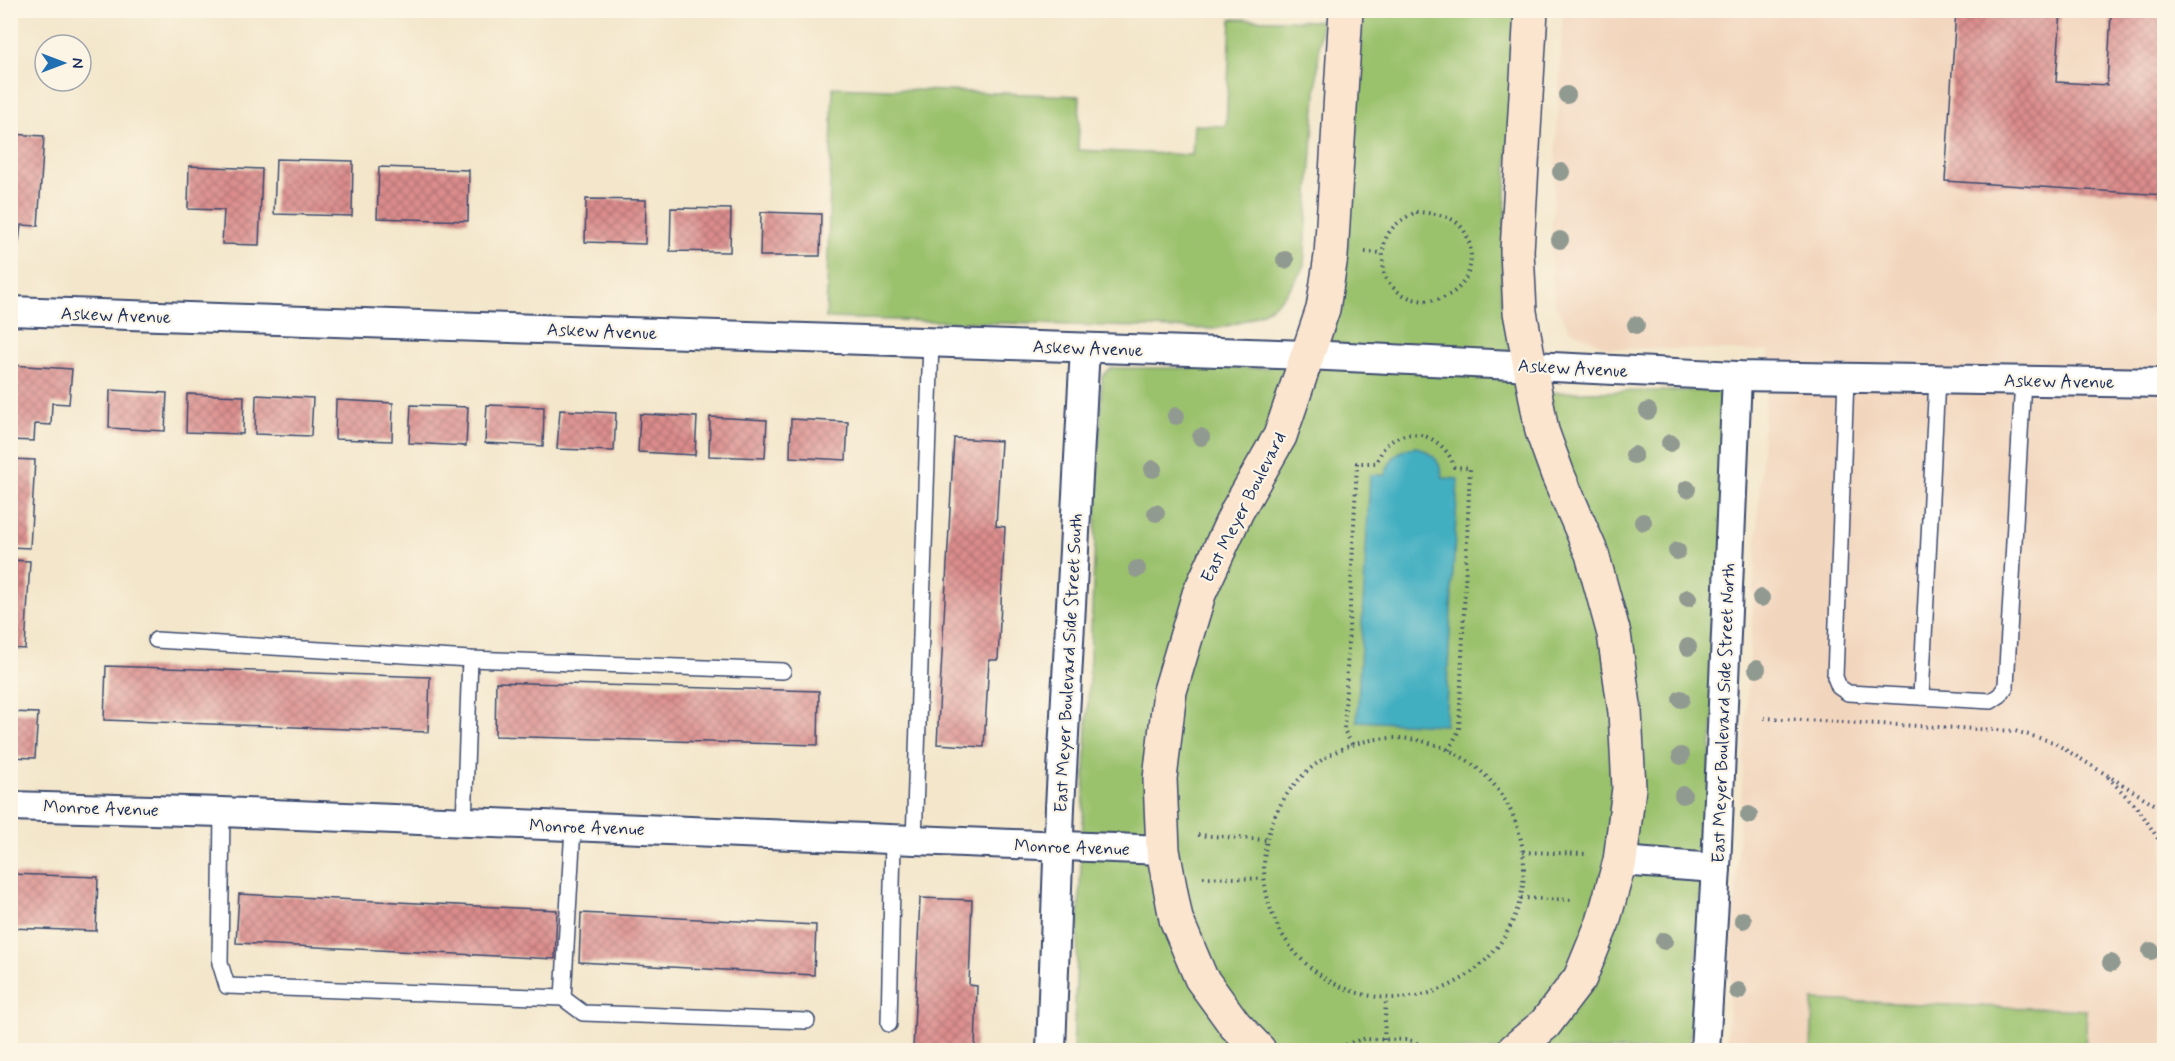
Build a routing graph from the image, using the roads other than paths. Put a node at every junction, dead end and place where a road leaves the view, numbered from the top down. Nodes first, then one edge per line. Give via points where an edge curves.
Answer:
1 (1346, 10) edge
2 (1531, 10) edge
3 (10, 311) edge
4 (931, 342) junction
5 (1085, 348) junction
6 (1307, 355) junction
7 (1528, 366) junction
8 (1737, 376) junction
9 (1846, 378) junction
10 (1937, 379) junction
11 (2023, 381) junction
12 (2164, 383) edge
13 (156, 640) dead end
14 (470, 659) junction
15 (783, 671) dead end
16 (1921, 697) junction
17 (10, 806) edge
18 (222, 812) junction
19 (464, 822) junction
20 (573, 827) junction
21 (904, 840) junction
22 (1058, 847) junction
23 (1163, 850) junction
24 (1607, 858) junction
25 (1716, 868) junction
26 (563, 998) junction
27 (807, 1021) dead end
28 (889, 1024) dead end
29 (1051, 1050) edge
30 (1259, 1050) edge
31 (1514, 1050) edge
32 (1704, 1050) edge

1 - 6 main road, East Meyer Boulevard via 1332,256 1323,309
2 - 7 main road via 1517,251
3 - 4 street, Askew Avenue
4 - 5 street, Askew Avenue
4 - 21 lane
5 - 6 street, Askew Avenue
5 - 22 street, East Meyer Boulevard Side Street South
6 - 7 street, Askew Avenue
6 - 23 main road, East Meyer Boulevard via 1280,436 1237,511 1199,594 1173,680 1160,779
7 - 8 street, Askew Avenue
7 - 24 main road via 1542,431 1592,554 1614,634 1625,712 1629,788
8 - 9 street, Askew Avenue
8 - 25 street, East Meyer Boulevard Side Street North
9 - 10 street, Askew Avenue
9 - 16 lane via 1835,677 1839,687 1848,693
10 - 11 street, Askew Avenue
10 - 16 lane
11 - 12 street, Askew Avenue
11 - 16 lane via 2006,686 1991,701
13 - 14 lane
14 - 15 lane
14 - 19 lane
17 - 18 street, Monroe Avenue
18 - 19 street, Monroe Avenue
18 - 26 lane via 220,963 227,986
19 - 20 street, Monroe Avenue
20 - 21 street, Monroe Avenue
20 - 26 lane
21 - 22 street, Monroe Avenue
21 - 28 lane
22 - 23 street, Monroe Avenue
22 - 29 street, East Meyer Boulevard Side Street South
23 - 30 main road, East Meyer Boulevard via 1176,919 1201,978 1235,1025
24 - 25 street
24 - 31 main road via 1604,922 1580,978 1545,1024
25 - 32 street, East Meyer Boulevard Side Street North
26 - 27 lane via 583,1013

